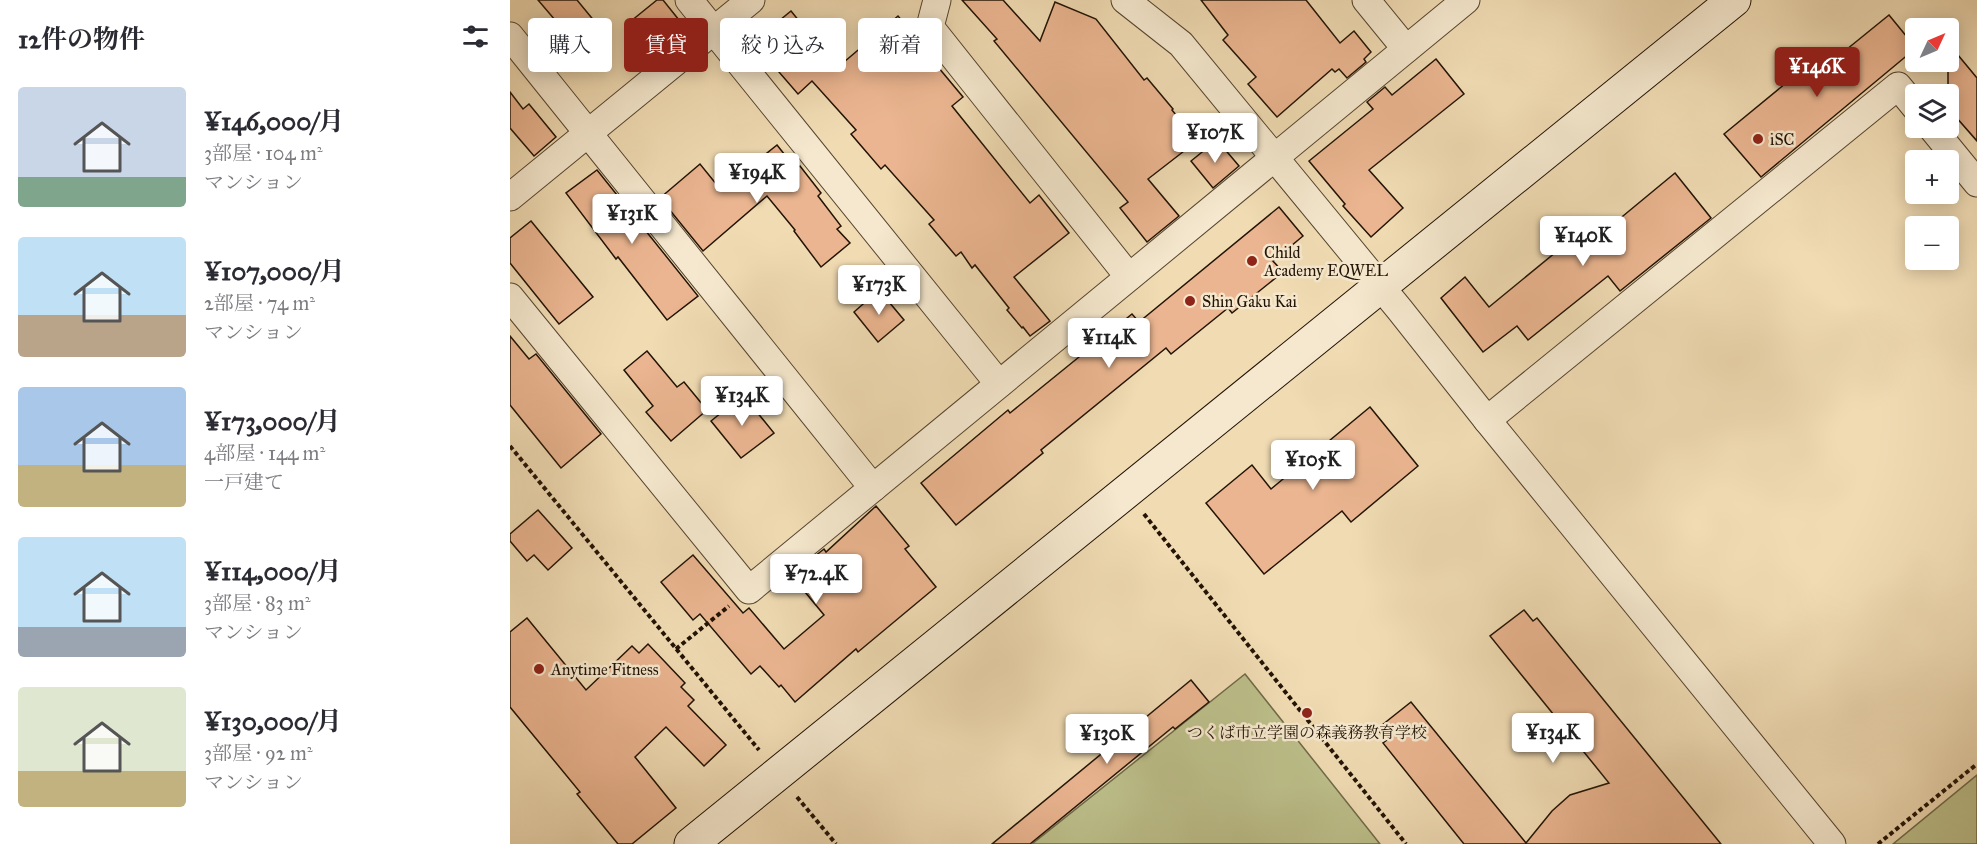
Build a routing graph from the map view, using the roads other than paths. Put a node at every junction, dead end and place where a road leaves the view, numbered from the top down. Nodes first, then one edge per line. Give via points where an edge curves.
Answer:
1 (689, 0) edge
2 (751, 0) edge
3 (937, 0) edge
4 (1125, 0) edge
5 (1366, 0) edge
6 (1466, 0) edge
7 (1734, 0) edge
8 (714, 31) junction
9 (510, 36) edge
10 (1406, 49) junction
11 (1905, 95) edge
12 (588, 132) junction
13 (1940, 138) edge
14 (1274, 158) junction
15 (1977, 183) edge
16 (510, 197) edge
17 (1129, 277) junction
18 (1381, 286) junction
19 (510, 297) edge
20 (999, 384) junction
21 (1488, 420) junction
22 (873, 488) junction
23 (691, 844) edge
24 (1832, 844) edge

1 - 8 street
2 - 8 street
3 - 17 street via 930,27
4 - 14 street via 1181,44
5 - 10 street
6 - 10 street
7 - 18 street
8 - 12 street
8 - 20 street
9 - 12 street
10 - 14 street
11 - 21 street via 1898,86
12 - 16 street
12 - 22 street
13 - 15 street
14 - 17 street
14 - 18 street
17 - 20 street
18 - 21 street
18 - 23 street
19 - 22 street via 749,590
20 - 22 street
21 - 24 street

